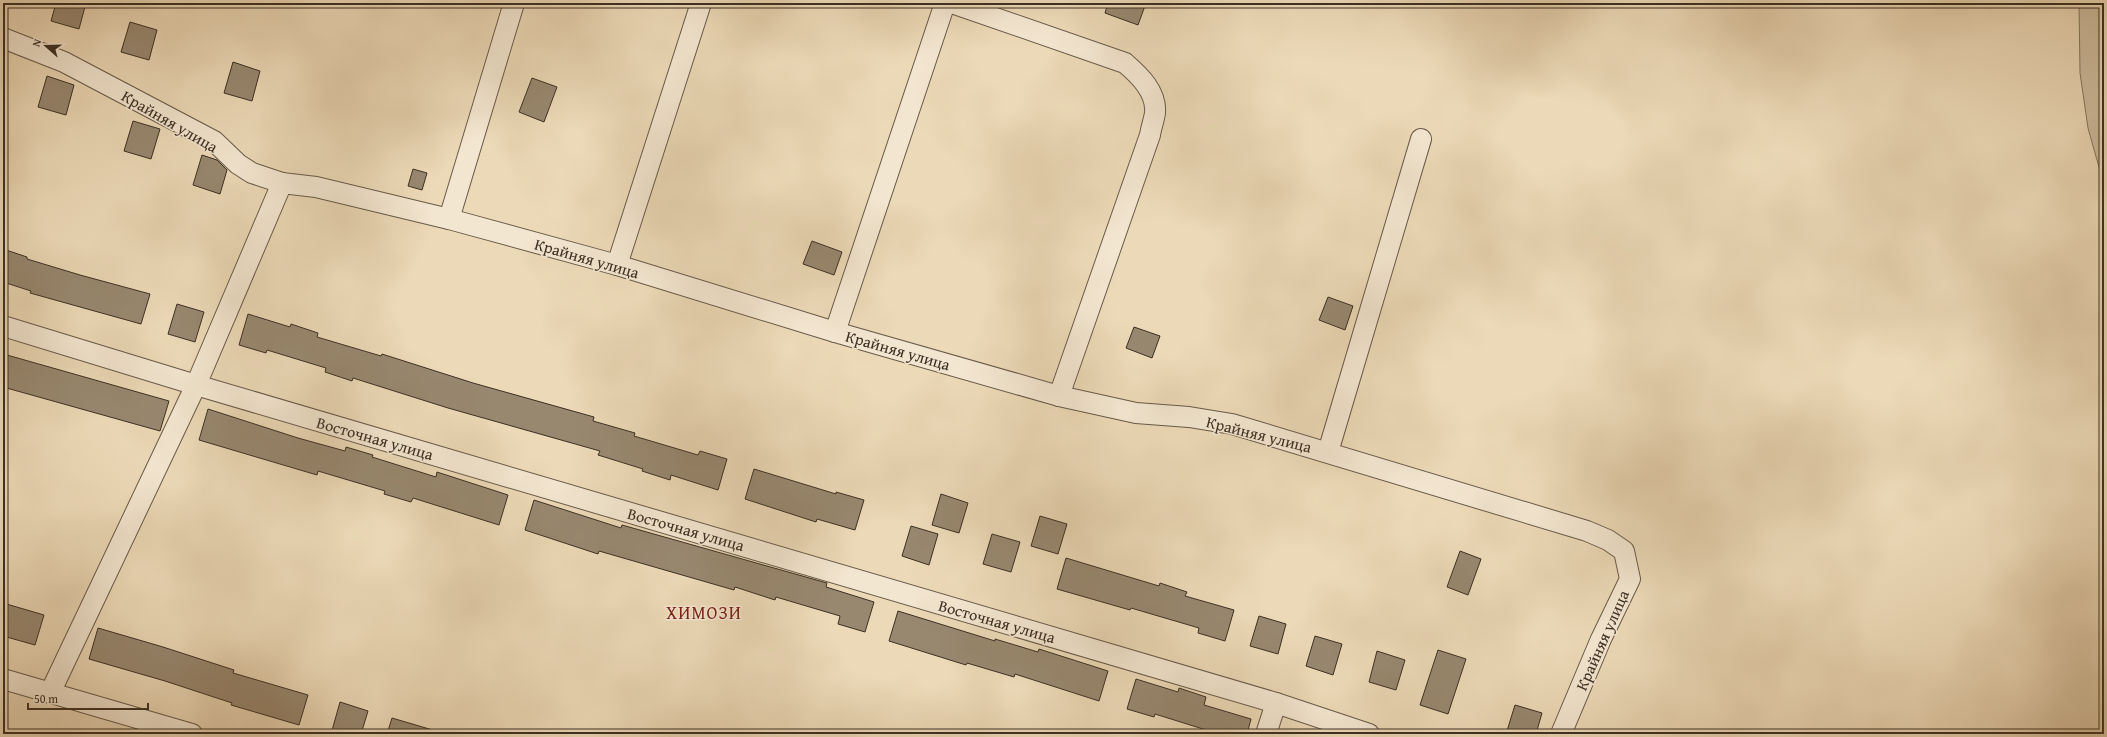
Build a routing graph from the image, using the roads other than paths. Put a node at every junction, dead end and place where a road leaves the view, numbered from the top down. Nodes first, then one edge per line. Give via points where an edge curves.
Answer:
1 (514, 3) edge
2 (701, 3) edge
3 (945, 3) edge
4 (952, 3) edge
5 (3, 38) edge
6 (1422, 139) dead end
7 (282, 183) junction
8 (449, 219) junction
9 (617, 265) junction
10 (3, 326) edge
11 (835, 332) junction
12 (196, 385) junction
13 (1059, 396) junction
14 (1328, 452) junction
15 (4, 682) edge
16 (50, 693) junction
17 (1276, 703) junction
18 (192, 734) edge
19 (1266, 734) edge
20 (1369, 734) edge
21 (1560, 734) edge

1 - 8 street
2 - 9 street
3 - 11 street
4 - 13 street via 1125,63 1141,76 1150,91 1155,112 1150,135
5 - 7 street, Крайняя улица via 71,66 214,141 238,164 252,173
6 - 14 street
7 - 8 street, Крайняя улица via 316,187
7 - 12 street
8 - 9 street, Крайняя улица
9 - 11 street, Крайняя улица
10 - 12 street, Восточная улица
11 - 13 street, Крайняя улица
12 - 16 street
12 - 17 street, Восточная улица
13 - 14 street, Крайняя улица via 1136,413 1189,417 1232,424
14 - 21 street, Крайняя улица via 1588,531 1624,551 1630,579
15 - 16 street
16 - 18 street
17 - 19 street
17 - 20 street, Восточная улица

